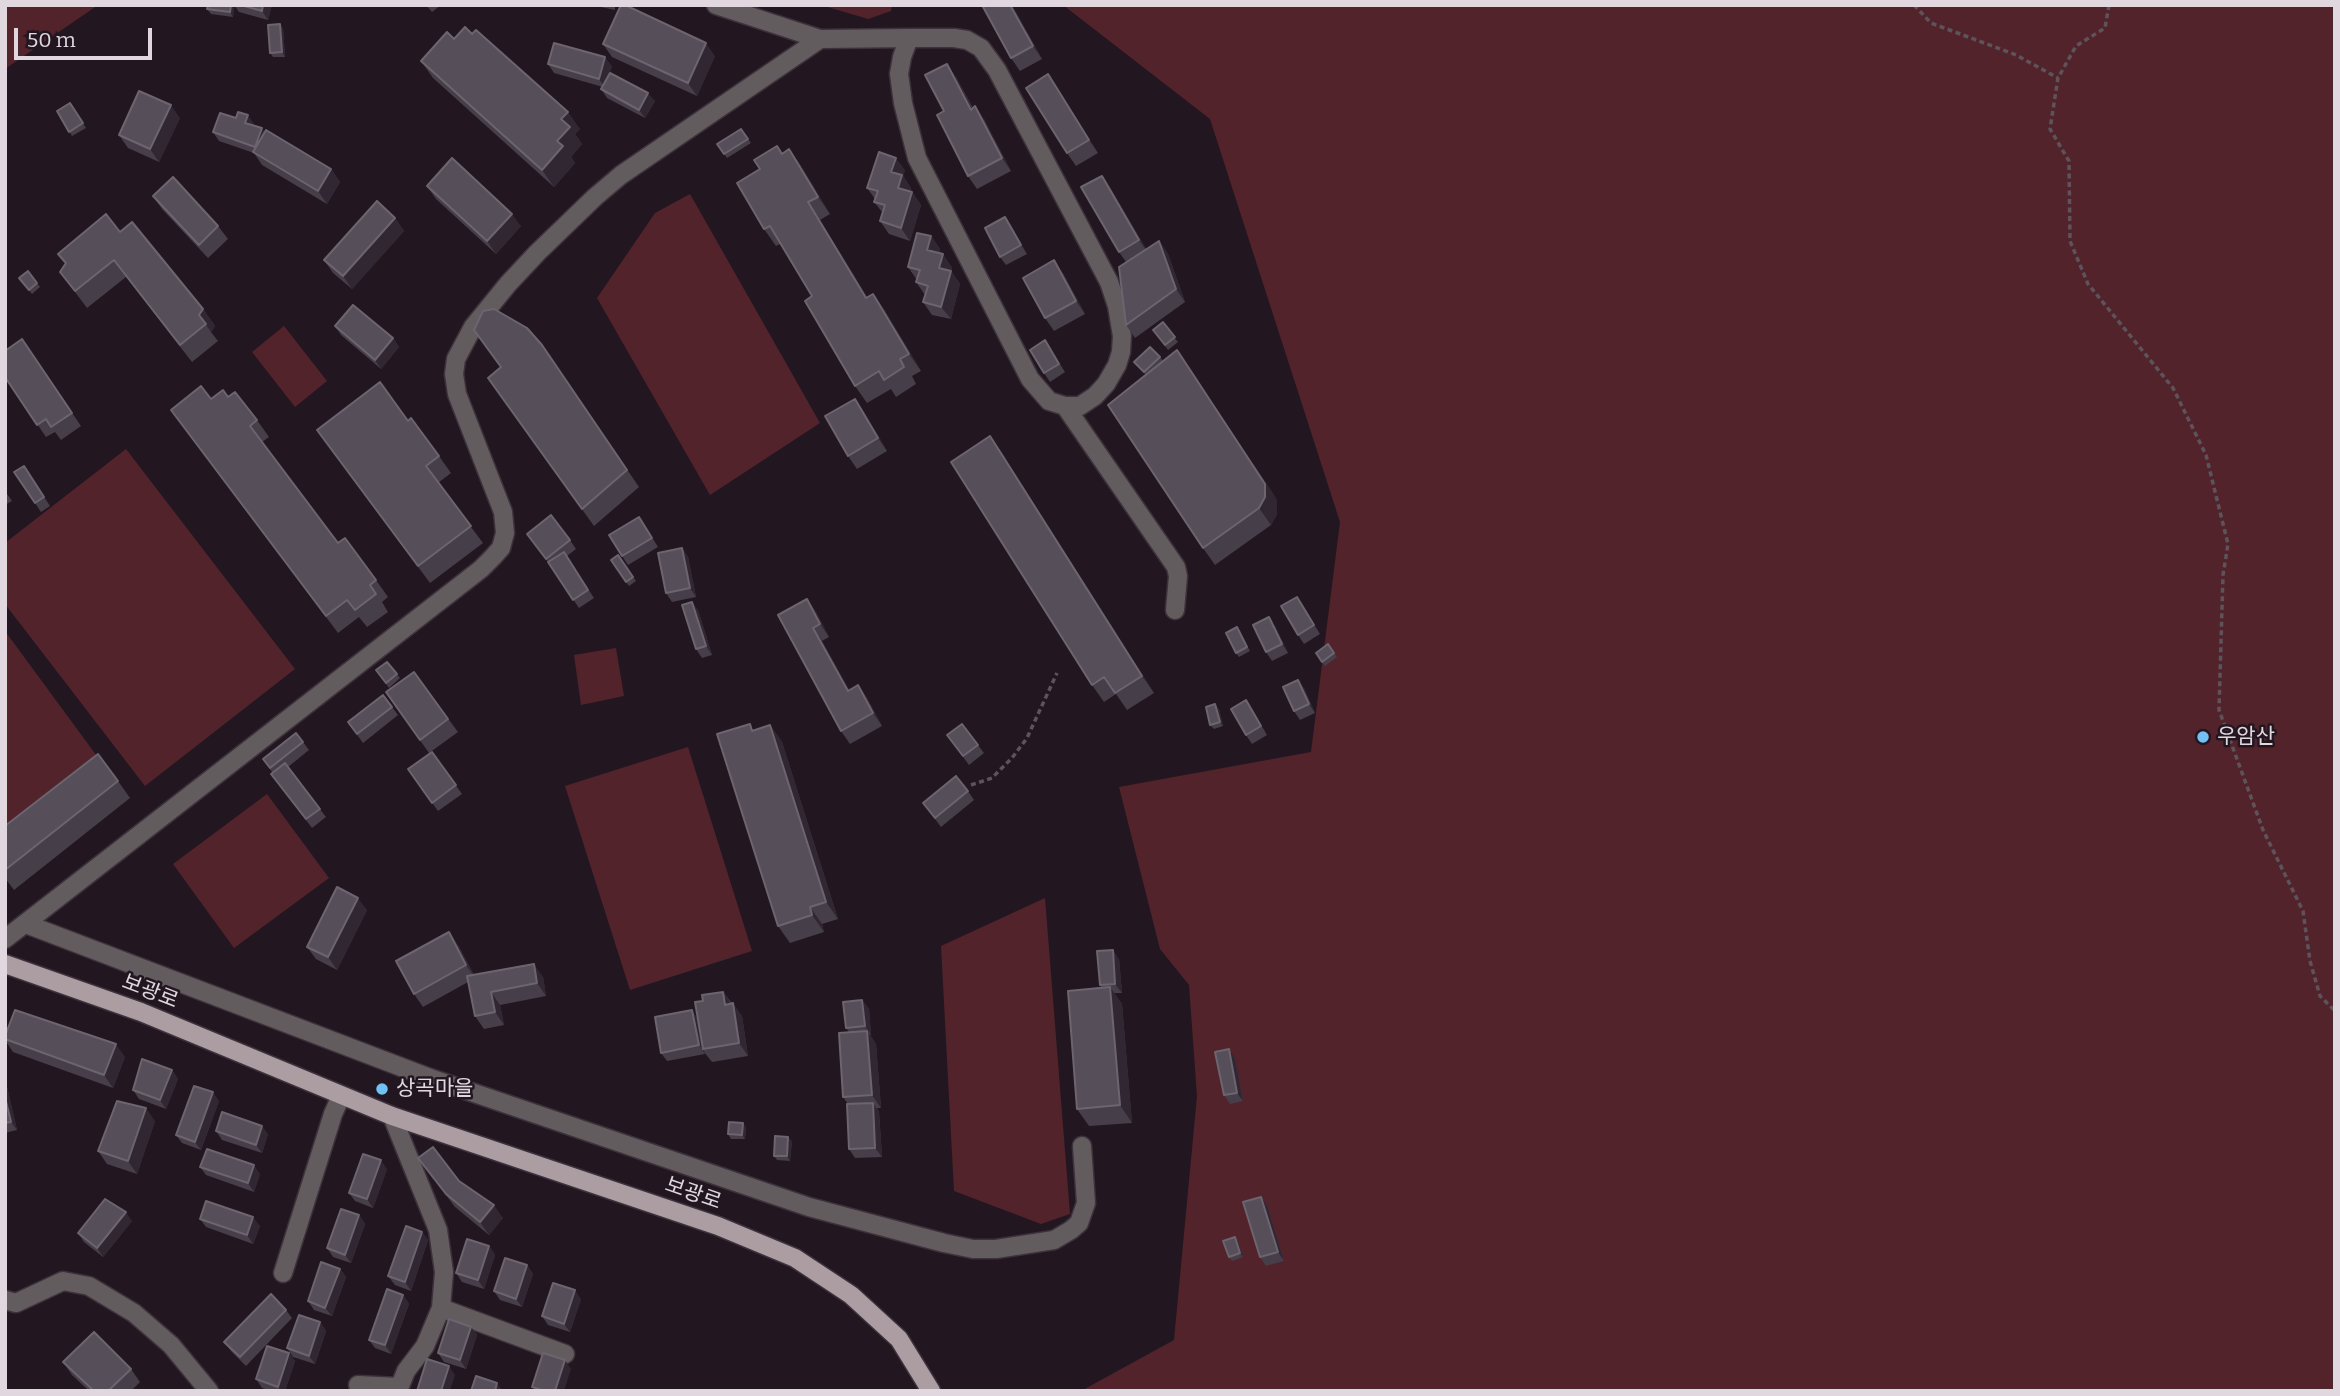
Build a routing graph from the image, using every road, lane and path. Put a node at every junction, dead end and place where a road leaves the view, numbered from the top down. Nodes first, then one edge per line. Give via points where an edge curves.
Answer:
1 (716, 5) edge
2 (1913, 5) edge
3 (2109, 5) edge
4 (909, 38) junction
5 (820, 39) junction
6 (2058, 78) junction
7 (1065, 406) junction
8 (1175, 610) dead end
9 (1057, 673) dead end
10 (971, 785) dead end
11 (26, 924) junction
12 (5, 939) edge
13 (5, 964) edge
14 (2335, 1011) edge
15 (341, 1096) junction
16 (392, 1116) junction
17 (1082, 1146) dead end
18 (283, 1273) dead end
19 (5, 1300) edge
20 (441, 1308) junction
21 (565, 1354) dead end
22 (358, 1385) dead end
23 (398, 1389) edge
24 (209, 1391) edge
25 (931, 1391) edge

1 - 5 lane
2 - 6 path via 1931,23 2016,55
3 - 6 path via 2105,28 2076,46
4 - 5 lane
4 - 7 lane via 899,74 918,158 1030,379 1049,401
4 - 7 lane via 954,38 981,48 1109,282 1122,336 1117,365 1095,396 1080,406
5 - 11 lane via 612,183 537,253 473,327 456,359 454,374 457,394 502,512 505,533 501,548 481,569
6 - 14 path via 2050,129 2069,161 2070,241 2088,284 2173,388 2207,455 2228,544 2219,710 2263,830 2303,911 2320,996
7 - 8 lane via 1176,567
9 - 10 path via 1027,738 1012,758 992,778
11 - 12 lane
11 - 17 lane via 430,1078 809,1207 944,1243 996,1249 1054,1240 1071,1230 1079,1223 1086,1203
13 - 15 main road, 보광로 via 141,1012
15 - 16 main road, 보광로
15 - 18 lane
16 - 20 lane via 438,1230 444,1272
16 - 25 main road, 보광로 via 718,1226 795,1258 850,1295 899,1339
19 - 24 lane via 16,1303 63,1281 89,1286 134,1313 171,1345
20 - 21 lane
20 - 23 lane via 425,1346
22 - 23 lane

